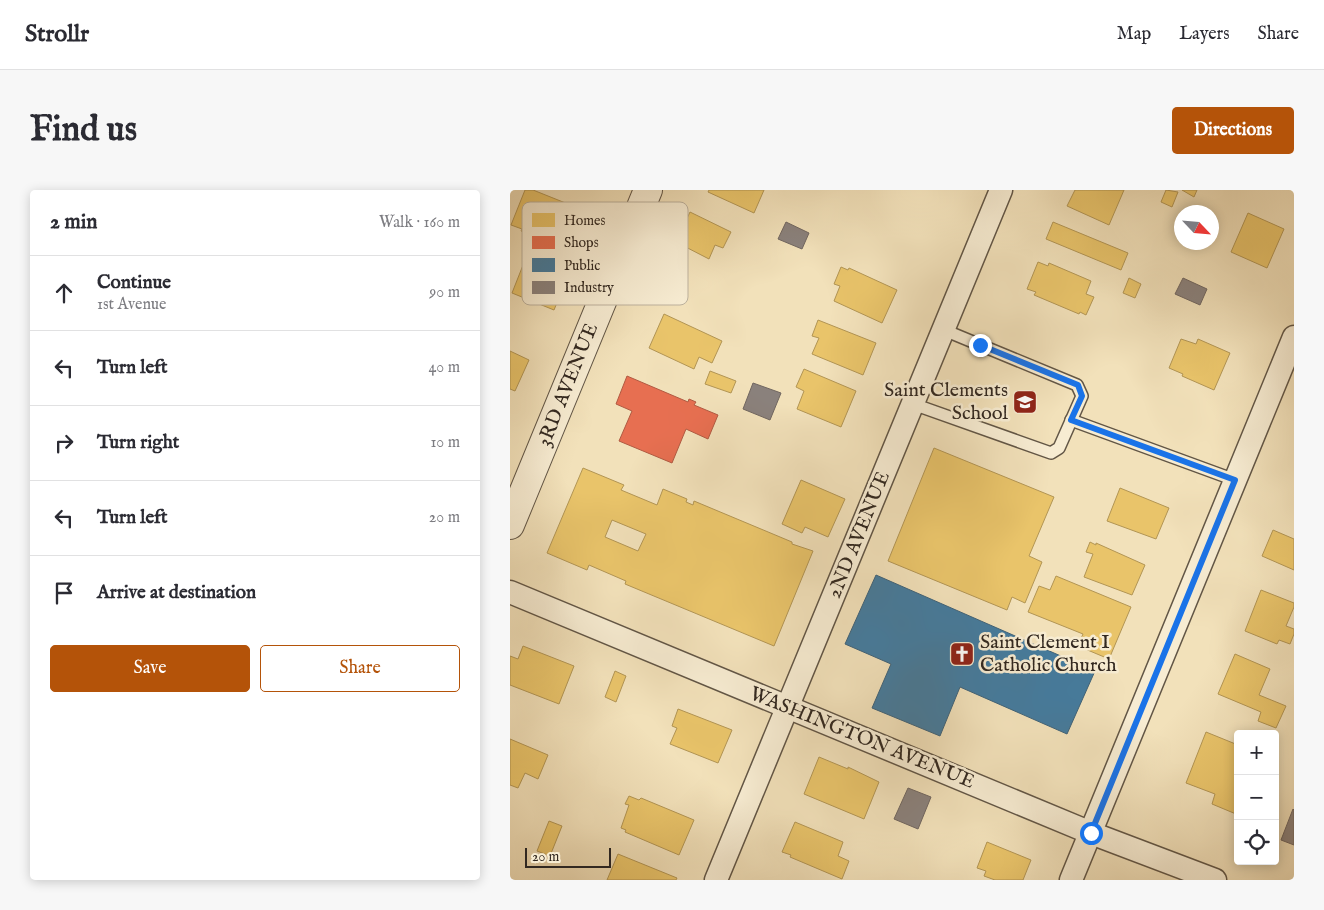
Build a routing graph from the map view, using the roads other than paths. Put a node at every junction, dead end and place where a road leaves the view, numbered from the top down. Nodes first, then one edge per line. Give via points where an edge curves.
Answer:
1 (648, 190) edge
2 (1001, 190) edge
3 (643, 202) edge
4 (601, 305) edge
5 (944, 330) junction
6 (1294, 337) edge
7 (913, 404) junction
8 (1071, 420) junction
9 (1235, 480) junction
10 (510, 525) edge
11 (510, 592) edge
12 (788, 708) junction
13 (1091, 833) junction
14 (716, 880) edge
15 (1071, 880) edge
16 (1215, 880) edge

1 - 3 street, 3RD AVENUE
2 - 5 street, 2ND AVENUE
4 - 10 street, 3RD AVENUE
5 - 7 street, 2ND AVENUE
5 - 8 lane via 1078,385 1082,396
6 - 9 street
7 - 8 lane via 1051,453 1059,448
7 - 12 street, 2ND AVENUE
8 - 9 lane
9 - 13 street
11 - 12 street, WASHINGTON AVENUE
12 - 13 street, WASHINGTON AVENUE
12 - 14 street, 2ND AVENUE
13 - 15 street
13 - 16 street, WASHINGTON AVENUE

